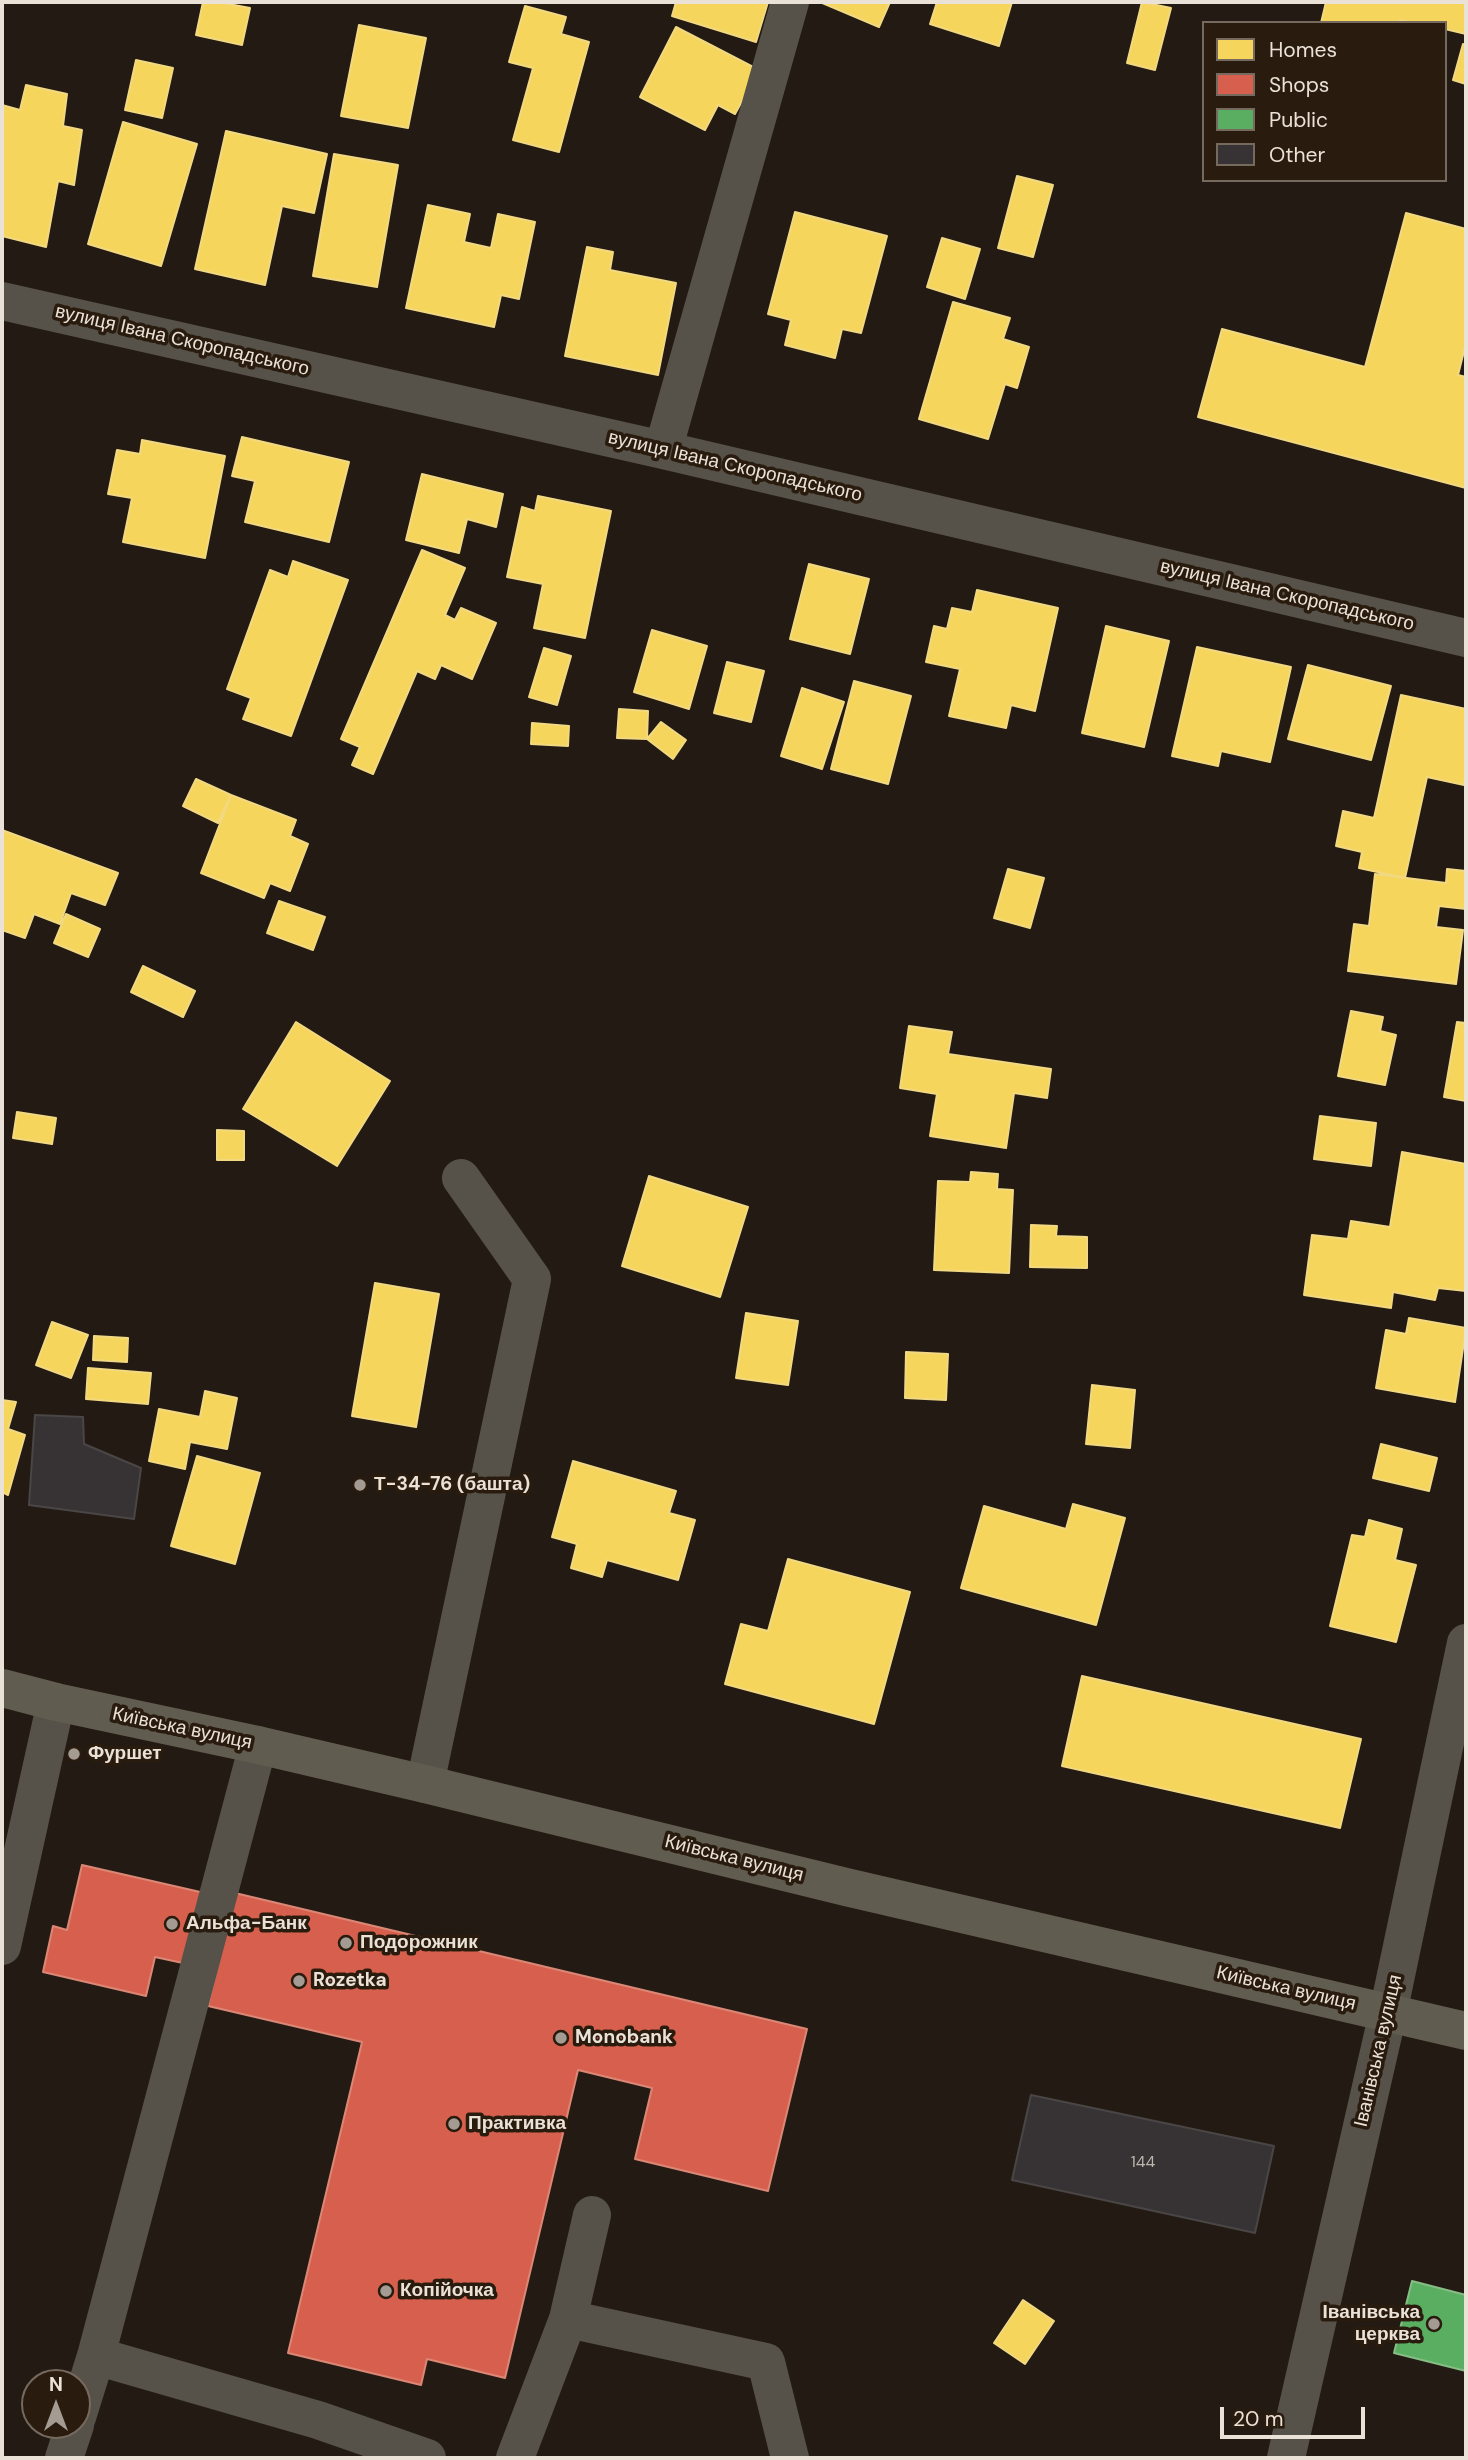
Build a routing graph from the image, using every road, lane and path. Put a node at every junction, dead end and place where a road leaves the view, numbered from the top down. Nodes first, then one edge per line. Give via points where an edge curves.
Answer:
1 (790, 2) edge
2 (2, 301) edge
3 (663, 450) junction
4 (1466, 638) edge
5 (461, 1178) dead end
6 (1466, 1643) edge
7 (2, 1688) edge
8 (57, 1702) junction
9 (258, 1745) junction
10 (425, 1784) junction
11 (2, 1946) edge
12 (1388, 2013) junction
13 (1466, 2031) edge
14 (592, 2215) dead end
15 (568, 2319) junction
16 (96, 2356) junction
17 (91, 2372) edge
18 (70, 2439) edge
19 (64, 2458) edge
20 (428, 2458) edge
21 (516, 2458) edge
22 (790, 2458) edge
23 (1286, 2458) edge

1 - 3 street
2 - 3 street, вулиця Івана Скоропадського
3 - 4 street, вулиця Івана Скоропадського
5 - 10 street via 531,1279
6 - 12 street, Іванівська вулиця
7 - 8 main road, Київська вулиця
8 - 9 main road, Київська вулиця
8 - 11 street
9 - 10 main road, Київська вулиця
9 - 16 street
10 - 12 main road, Київська вулиця
12 - 13 main road, Київська вулиця
12 - 23 street, Іванівська вулиця
14 - 15 street
15 - 21 street
15 - 22 street via 766,2362
16 - 17 street
16 - 20 street via 318,2420
18 - 19 street

